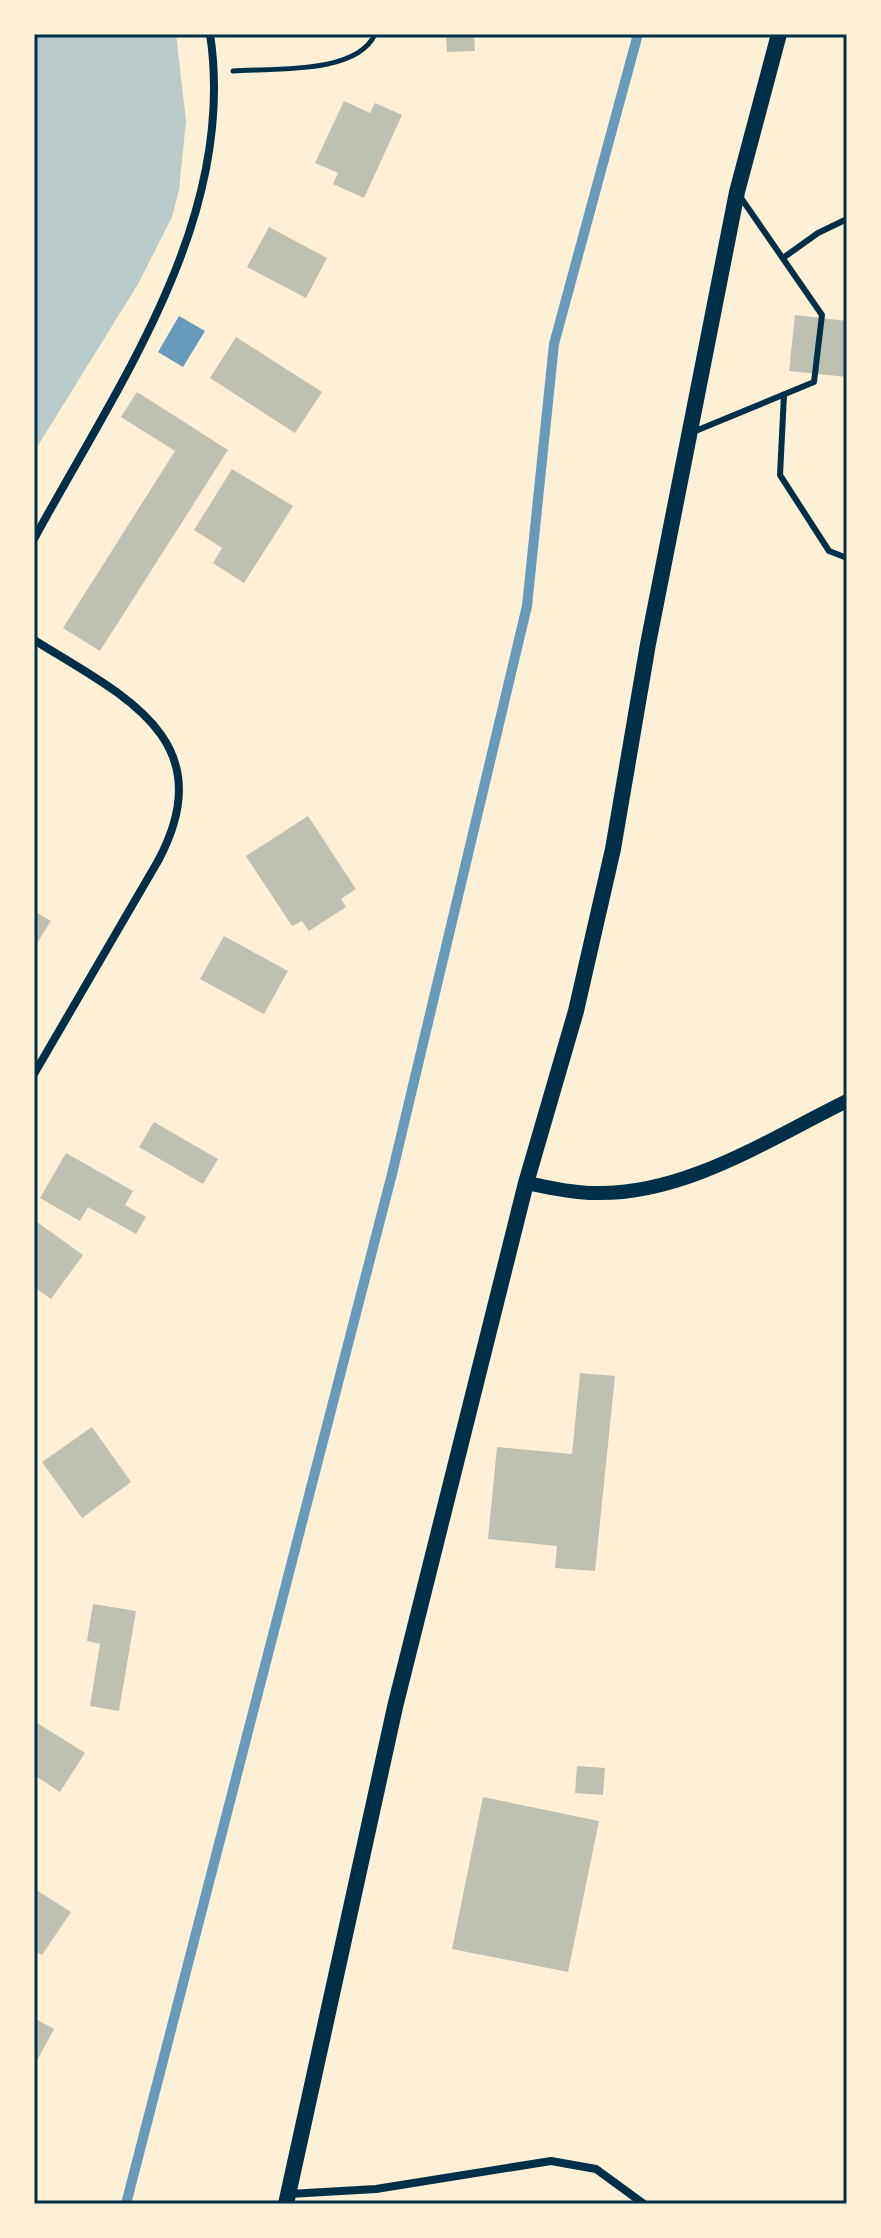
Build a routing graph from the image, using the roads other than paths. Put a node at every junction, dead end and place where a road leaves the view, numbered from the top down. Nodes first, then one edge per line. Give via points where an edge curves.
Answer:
1 (210, 34) edge
2 (779, 34) edge
3 (737, 192) junction
4 (847, 219) edge
5 (783, 258) junction
6 (784, 395) junction
7 (690, 434) junction
8 (34, 539) edge
9 (847, 558) edge
10 (34, 640) edge
11 (34, 1074) edge
12 (847, 1101) edge
13 (526, 1183) junction
14 (288, 2199) edge
15 (644, 2204) edge

1 - 8 street via 216,72 210,154 184,252
2 - 3 main road
3 - 5 lane
3 - 7 main road
4 - 5 lane
5 - 6 lane via 822,315 814,382
6 - 7 lane
6 - 9 lane via 780,475 820,540 829,551
7 - 13 main road via 613,849 576,1011
10 - 11 street via 151,719 175,758 180,800 163,853
12 - 13 street via 704,1170 641,1190 593,1193
13 - 14 main road via 395,1707
14 - 15 street via 551,2161 596,2169

